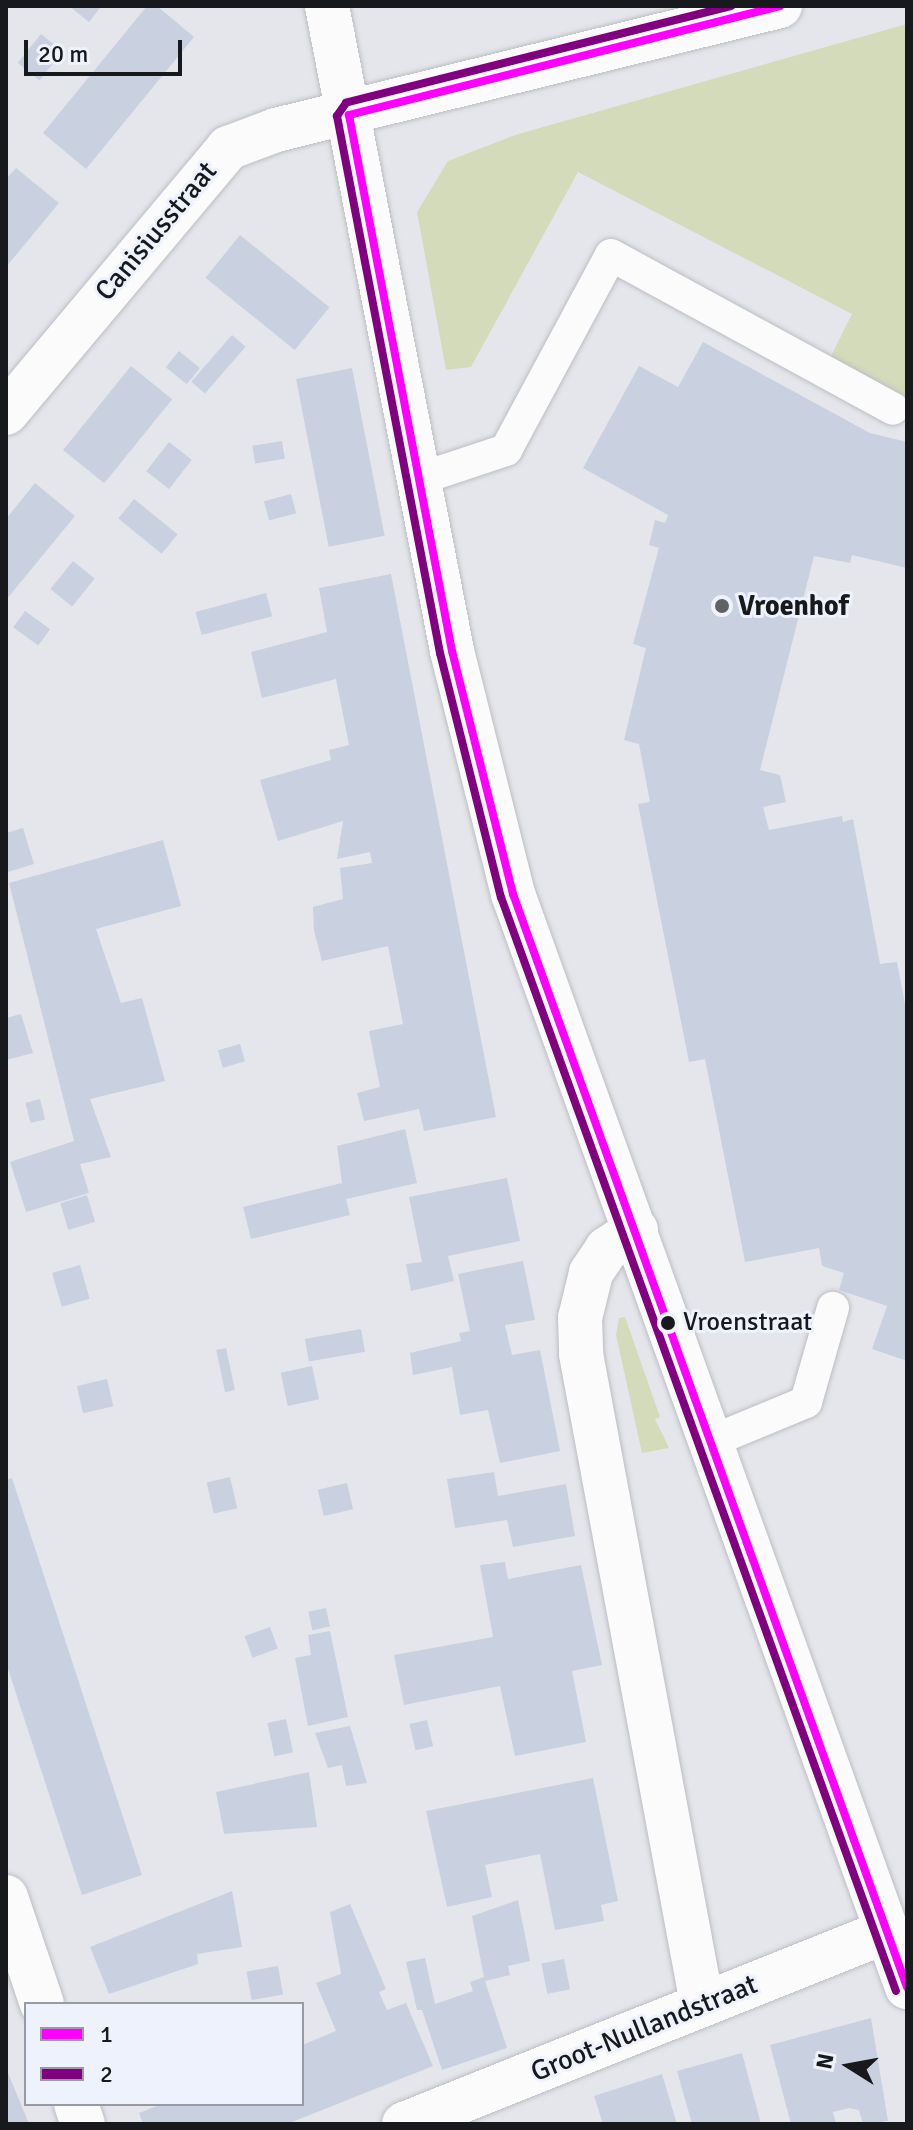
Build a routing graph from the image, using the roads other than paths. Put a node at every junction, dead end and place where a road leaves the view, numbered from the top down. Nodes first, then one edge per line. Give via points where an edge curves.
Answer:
1 (327, 6) edge
2 (780, 6) edge
3 (349, 115) junction
4 (893, 409) dead end
5 (6, 413) edge
6 (419, 479) junction
7 (636, 1230) junction
8 (833, 1308) dead end
9 (712, 1441) junction
10 (6, 1897) edge
11 (885, 1932) junction
12 (907, 1987) edge
13 (41, 2002) edge
14 (702, 2004) junction
15 (404, 2124) edge

1 - 3 street
2 - 3 street, Canisiusstraat
3 - 5 street, Canisiusstraat via 276,130 228,148
3 - 6 street
4 - 6 lane via 611,255 506,450
6 - 7 street via 452,651 513,894
7 - 9 street
7 - 14 street via 607,1249 591,1273 580,1318 581,1354
8 - 9 lane via 806,1402
9 - 11 street
10 - 13 street
11 - 12 street
11 - 14 street, Groot-Nullandstraat
14 - 15 street, Groot-Nullandstraat

